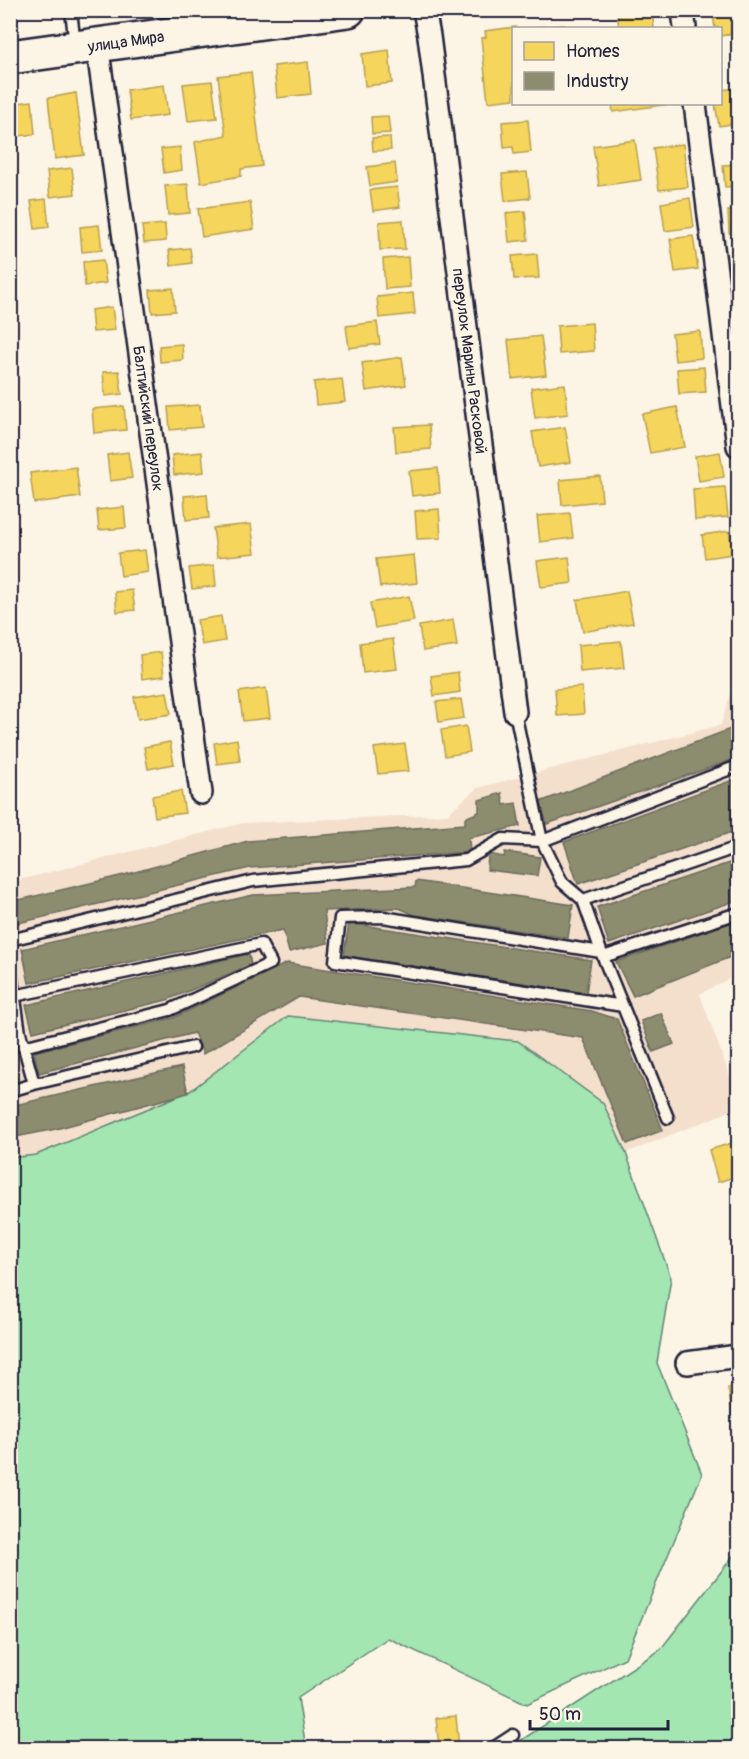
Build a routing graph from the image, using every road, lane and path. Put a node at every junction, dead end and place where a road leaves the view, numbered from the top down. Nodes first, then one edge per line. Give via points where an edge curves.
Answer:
1 (71, 10) edge
2 (348, 10) edge
3 (424, 10) edge
4 (683, 10) edge
5 (294, 14) edge
6 (685, 27) edge
7 (86, 46) junction
8 (10, 57) edge
9 (695, 105) edge
10 (738, 446) edge
11 (515, 712) joint
12 (738, 766) edge
13 (201, 793) dead end
14 (542, 841) junction
15 (738, 847) edge
16 (583, 900) junction
17 (738, 913) edge
18 (10, 940) edge
19 (602, 955) junction
20 (10, 965) edge
21 (11, 973) edge
22 (15, 996) junction
23 (623, 1006) junction
24 (15, 1034) edge
25 (22, 1047) junction
26 (193, 1047) dead end
27 (34, 1084) junction
28 (10, 1091) edge
29 (668, 1118) dead end
30 (738, 1356) edge
31 (687, 1363) dead end
32 (513, 1735) dead end
33 (493, 1749) edge

1 - 7 lane
2 - 5 main road, улица Мира
3 - 11 street, переулок Марины Расковой
4 - 6 street
5 - 7 main road, улица Мира
7 - 8 main road, улица Мира
7 - 13 street, Балтийский переулок
9 - 10 street
11 - 14 lane
12 - 14 lane
14 - 16 lane via 562,882
14 - 18 lane via 503,839 465,861 253,881
15 - 16 lane
16 - 19 lane
17 - 19 lane
19 - 23 lane
19 - 23 lane via 383,918 340,918 335,961
20 - 21 lane
21 - 22 lane
22 - 24 lane
22 - 25 lane via 261,944 271,963 170,1010
23 - 29 lane
24 - 25 lane
25 - 27 lane
26 - 27 lane
27 - 28 lane
30 - 31 street
32 - 33 lane

